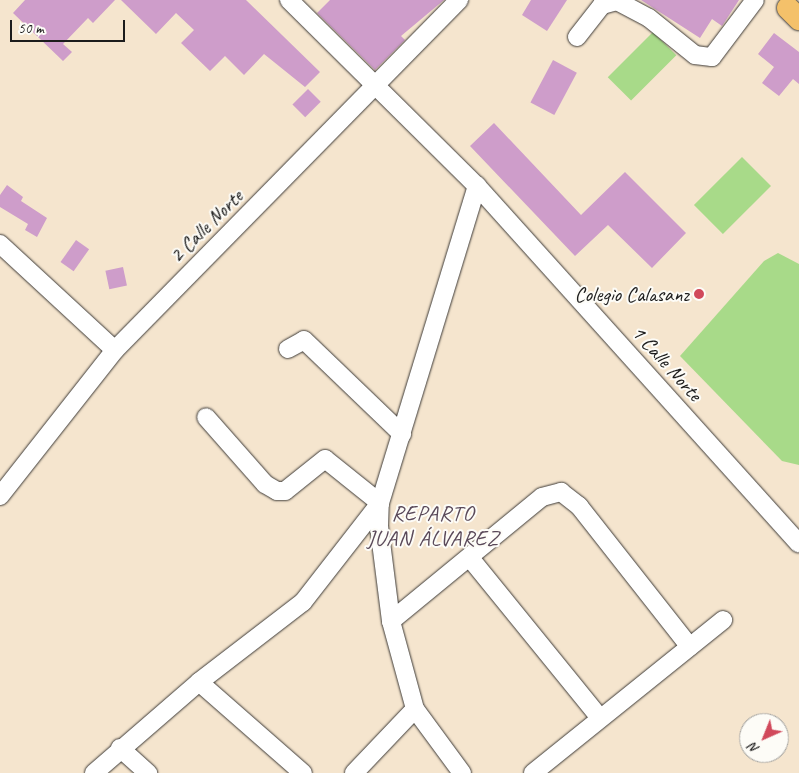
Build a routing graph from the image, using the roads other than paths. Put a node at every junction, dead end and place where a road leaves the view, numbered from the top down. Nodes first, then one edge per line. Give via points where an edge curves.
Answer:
1 (289, 0) edge
2 (458, 0) edge
3 (749, 2) edge
4 (577, 37) dead end
5 (377, 84) junction
6 (478, 186) junction
7 (0, 244) edge
8 (288, 349) dead end
9 (115, 350) junction
10 (206, 417) dead end
11 (402, 434) junction
12 (0, 496) edge
13 (380, 503) junction
14 (799, 543) edge
15 (470, 558) junction
16 (723, 620) dead end
17 (390, 621) junction
18 (690, 647) junction
19 (199, 682) junction
20 (414, 709) junction
21 (599, 717) junction
22 (120, 748) junction
23 (94, 773) edge
24 (148, 773) edge
25 (303, 773) edge
26 (354, 773) edge
27 (462, 773) edge
28 (533, 773) edge

1 - 5 street, 1 Calle Norte
2 - 5 street, 2 Calle Norte
3 - 4 street via 712,57 704,58 617,1 602,5
5 - 6 street, 1 Calle Norte
5 - 9 street, 2 Calle Norte
6 - 11 street
6 - 14 street, 1 Calle Norte
7 - 9 street
8 - 11 street via 304,340
9 - 12 street, 2 Calle Norte
10 - 13 street via 265,484 277,491 285,491 325,459
11 - 13 street
13 - 17 street
13 - 19 street via 303,602
15 - 17 street
15 - 18 street via 542,497 561,492 579,506
15 - 21 street
16 - 18 street
17 - 20 street
18 - 21 street
19 - 22 street
19 - 25 street
20 - 26 street
20 - 27 street
21 - 28 street
22 - 23 street
22 - 24 street

